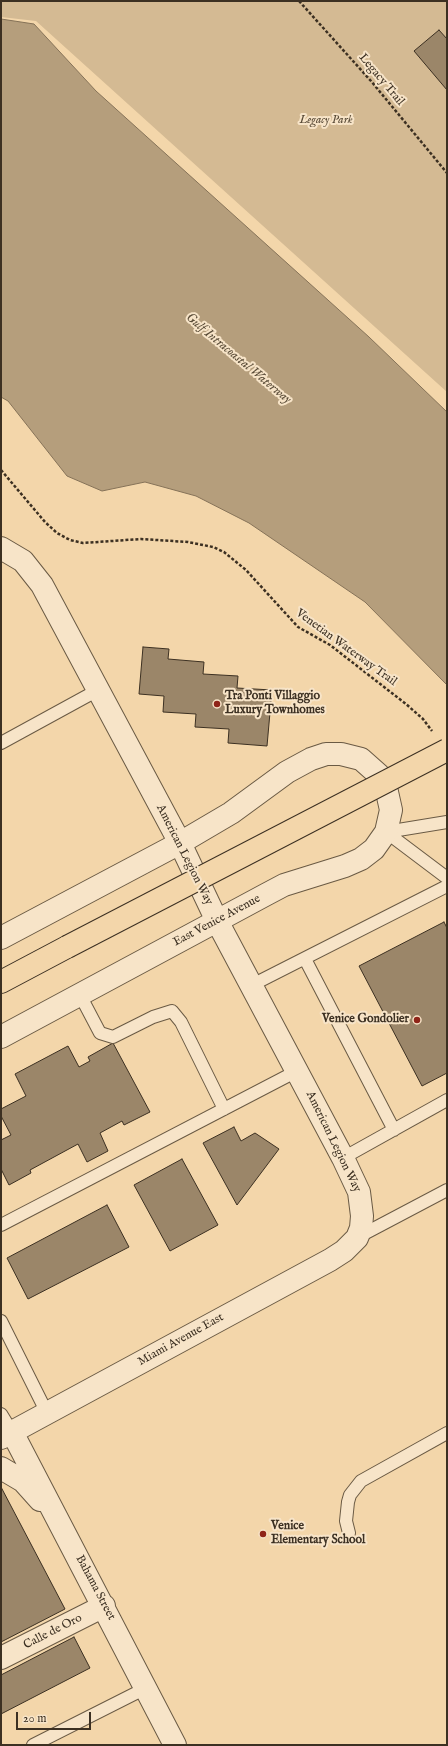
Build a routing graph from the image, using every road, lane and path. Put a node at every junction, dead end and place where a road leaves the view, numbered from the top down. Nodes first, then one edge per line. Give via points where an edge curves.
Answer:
1 (299, 1) edge
2 (447, 173) edge
3 (1, 470) edge
4 (4, 549) edge
5 (98, 690) junction
6 (1, 743) edge
7 (441, 743) edge
8 (447, 822) edge
9 (386, 832) junction
10 (180, 843) junction
11 (447, 878) edge
12 (447, 886) edge
13 (217, 920) junction
14 (1, 938) edge
15 (305, 959) junction
16 (1, 982) edge
17 (252, 985) junction
18 (80, 995) junction
19 (1, 1037) edge
20 (297, 1071) junction
21 (447, 1100) edge
22 (224, 1109) junction
23 (394, 1130) junction
24 (343, 1158) junction
25 (447, 1190) edge
26 (1, 1225) edge
27 (357, 1238) junction
28 (1, 1321) edge
29 (47, 1413) junction
30 (1, 1414) edge
31 (447, 1433) edge
32 (7, 1435) edge
33 (1, 1468) edge
34 (60, 1522) junction
35 (349, 1533) dead end
36 (104, 1606) junction
37 (1, 1658) edge
38 (146, 1688) junction
39 (33, 1745) edge
40 (175, 1745) edge

1 - 2 path, Legacy Trail via 371,81
3 - 7 path, Venetian Waterway Trail via 45,522 70,540 83,542 141,539 188,542 224,552 246,570 298,627 330,645 406,704 423,719
4 - 5 street, American Legion Way via 23,561 38,578
5 - 6 lane
5 - 10 street, American Legion Way
7 - 16 main road, bridge
8 - 9 lane
9 - 10 street, East Venice Avenue via 391,817 390,804 379,775 355,756 326,754 295,767 249,802
9 - 11 lane
9 - 13 street, East Venice Avenue via 374,849 353,863 284,885
10 - 13 street, American Legion Way
10 - 14 street, East Venice Avenue
12 - 15 lane
13 - 17 street, American Legion Way
13 - 18 street, East Venice Avenue
15 - 17 lane
15 - 23 lane
17 - 20 street, American Legion Way
18 - 19 street, East Venice Avenue
18 - 22 lane via 100,1033 113,1037 153,1017 172,1012 181,1022
20 - 22 lane
20 - 24 street, American Legion Way
21 - 23 lane
22 - 26 lane
23 - 24 lane
24 - 27 street, American Legion Way via 362,1204 361,1228
25 - 27 lane
27 - 29 street, Miami Avenue East via 330,1260
28 - 29 lane
29 - 32 street, Miami Avenue East
30 - 32 lane
31 - 35 lane via 361,1481 348,1502 346,1521
32 - 34 street, Bahama Street
33 - 34 street via 23,1481
34 - 36 street, Bahama Street
36 - 37 street, Calle de Oro
36 - 38 street, Bahama Street
38 - 39 lane
38 - 40 street, Bahama Street

